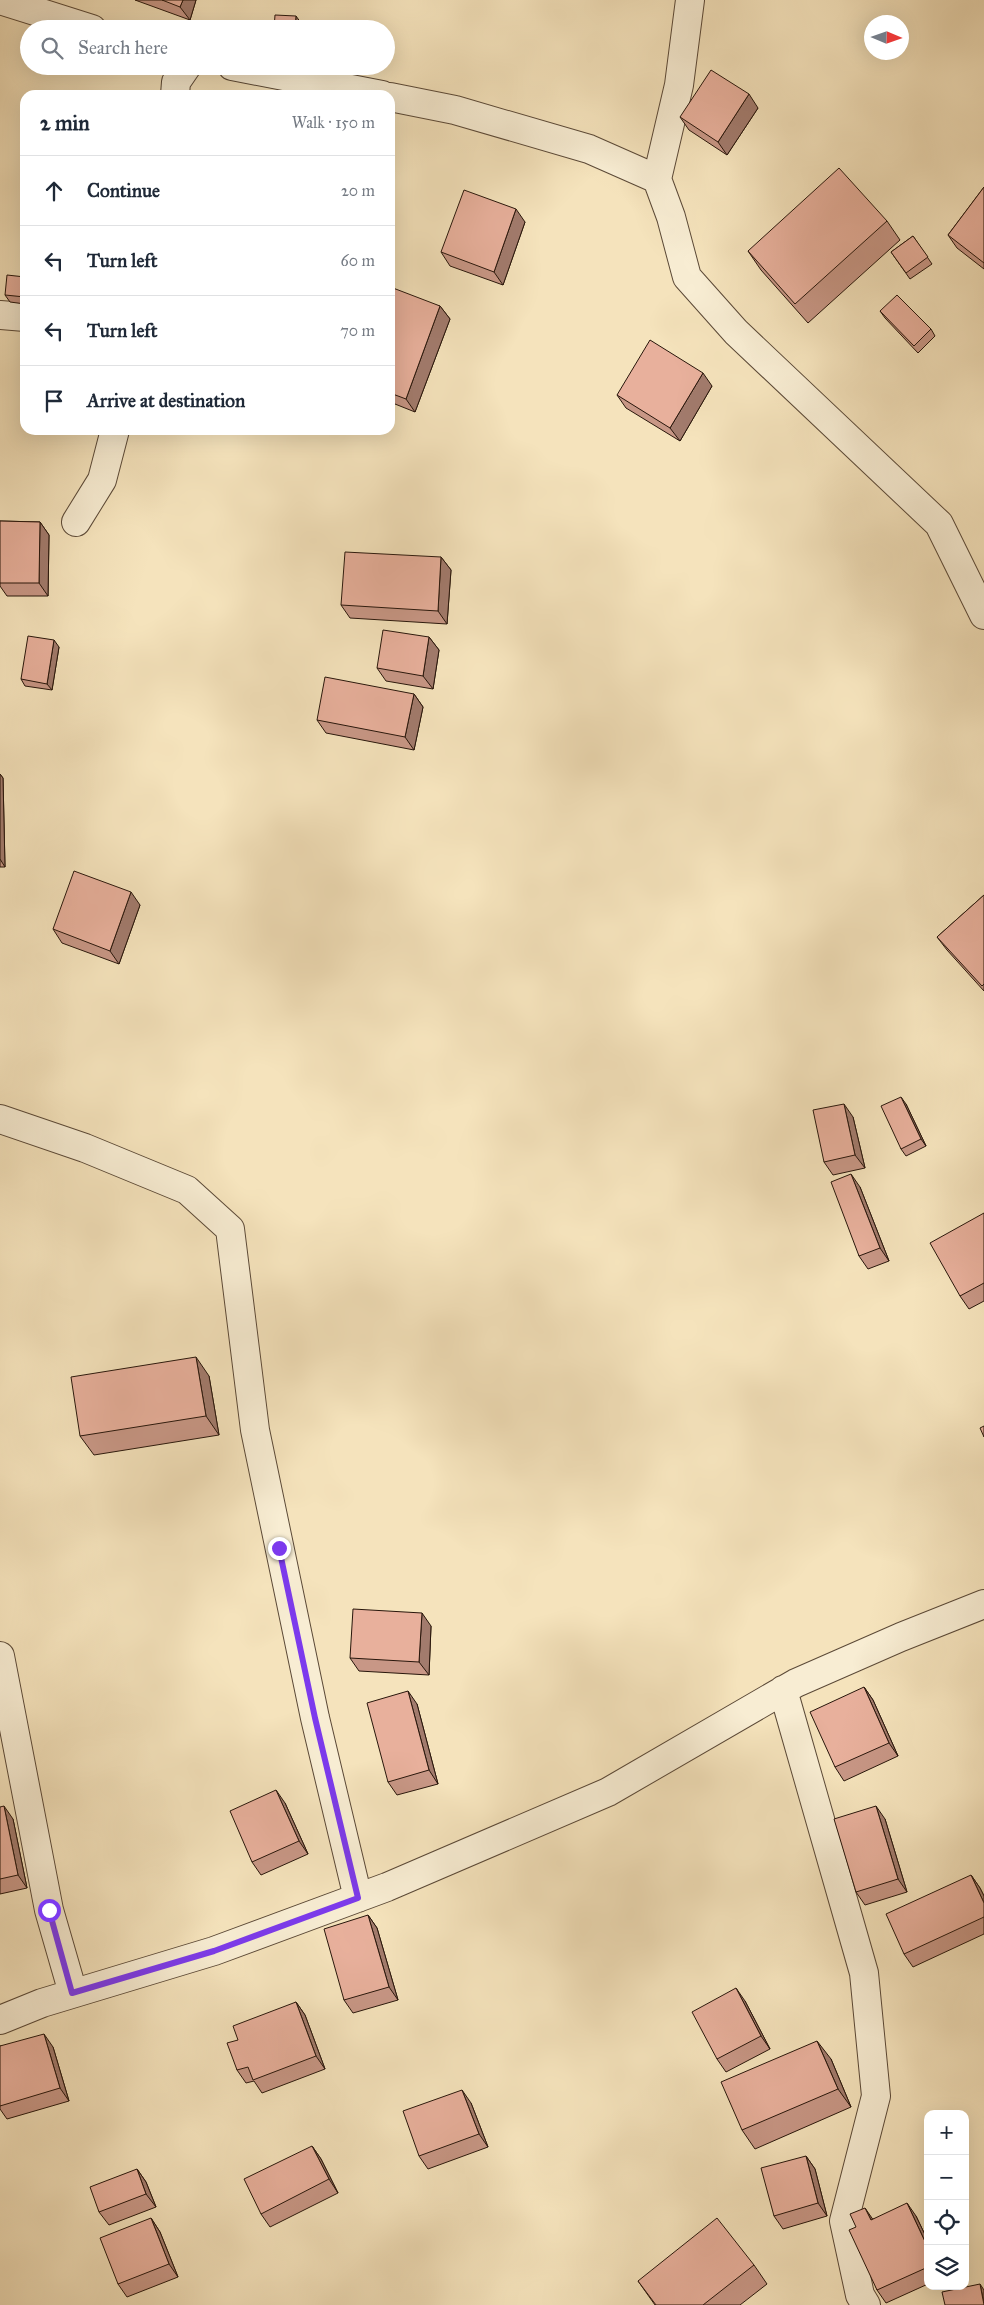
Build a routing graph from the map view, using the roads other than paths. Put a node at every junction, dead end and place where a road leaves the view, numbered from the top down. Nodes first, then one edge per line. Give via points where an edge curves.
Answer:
1 (0, 0) edge
2 (690, 0) edge
3 (63, 20) edge
4 (181, 75) edge
5 (279, 75) edge
6 (175, 90) edge
7 (356, 90) edge
8 (395, 98) edge
9 (657, 180) junction
10 (0, 315) edge
11 (20, 317) edge
12 (114, 435) edge
13 (76, 522) dead end
14 (984, 615) edge
15 (0, 1119) edge
16 (984, 1604) edge
17 (0, 1656) edge
18 (783, 1690) junction
19 (358, 1898) junction
20 (72, 1993) junction
21 (0, 2020) edge
22 (866, 2305) edge

1 - 3 street
2 - 9 street via 679,85
4 - 6 street
5 - 7 street
8 - 9 street via 455,110 589,148
9 - 14 street via 687,277 736,332 939,524
10 - 11 street
12 - 13 street via 102,480
15 - 19 street via 85,1148 186,1190 230,1229 255,1430 315,1718
16 - 18 street
17 - 20 street via 49,1910
18 - 19 street via 608,1792
18 - 22 street via 864,1974 876,2096 844,2220 860,2295
19 - 20 street via 214,1951
20 - 21 street

